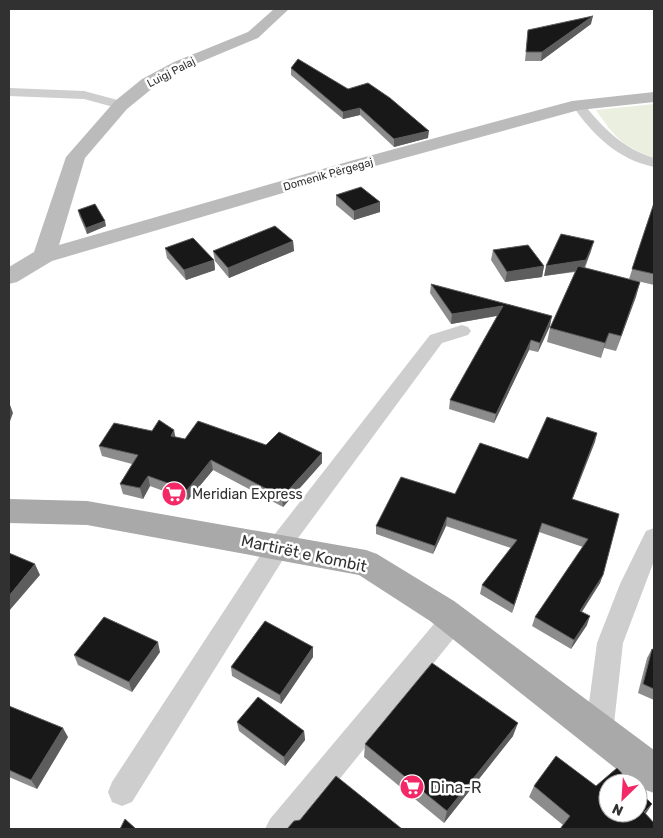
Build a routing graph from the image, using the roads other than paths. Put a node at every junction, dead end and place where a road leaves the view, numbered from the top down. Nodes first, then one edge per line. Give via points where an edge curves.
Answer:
1 (282, 9) edge
2 (9, 92) edge
3 (654, 97) edge
4 (121, 105) junction
5 (578, 105) junction
6 (654, 163) edge
7 (44, 256) junction
8 (9, 277) edge
9 (462, 331) dead end
10 (9, 511) edge
11 (654, 536) edge
12 (279, 546) junction
13 (453, 620) junction
14 (600, 733) junction
15 (654, 774) edge
16 (122, 792) dead end
17 (280, 829) edge

1 - 4 main road, Luigj Palaj via 254,35 180,65 148,83
2 - 4 street via 84,95
3 - 5 main road, Domenik Përgegaj
4 - 7 main road, Luigj Palaj via 76,157
5 - 6 street via 601,134 622,152
5 - 7 main road, Domenik Përgegaj
7 - 8 main road, Domenik Përgegaj
9 - 12 street via 436,339
10 - 12 main road, Martirët e Kombit via 87,513
11 - 14 street via 610,643
12 - 13 main road, Martirët e Kombit via 366,563
12 - 16 street
13 - 14 main road, Martirët e Kombit
13 - 17 street
14 - 15 main road, Martirët e Kombit

